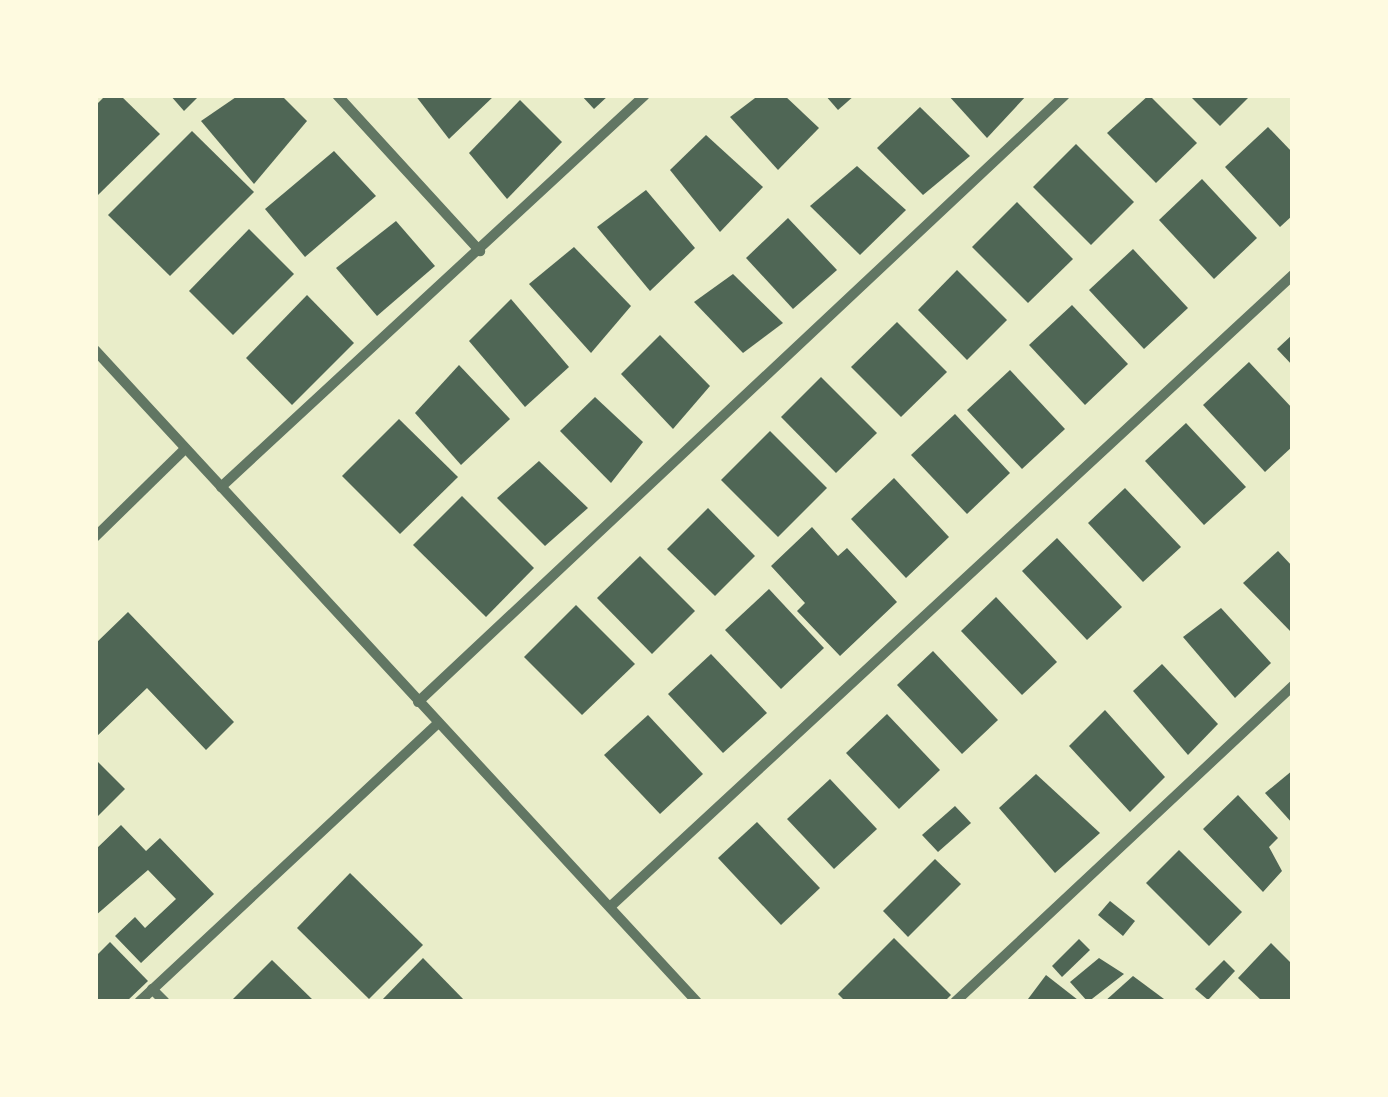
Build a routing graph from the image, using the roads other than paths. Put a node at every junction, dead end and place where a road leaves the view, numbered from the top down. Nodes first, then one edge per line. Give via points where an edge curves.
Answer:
1 (337, 95) edge
2 (645, 95) edge
3 (1065, 95) edge
4 (480, 251) junction
5 (1293, 275) edge
6 (95, 350) edge
7 (185, 449) junction
8 (221, 487) junction
9 (95, 537) edge
10 (1293, 686) edge
11 (418, 702) junction
12 (438, 723) junction
13 (611, 906) junction
14 (152, 989) junction
15 (139, 1002) edge
16 (164, 1002) edge
17 (697, 1002) edge
18 (955, 1002) edge

1 - 4 street
2 - 4 street
3 - 11 street
4 - 8 street
5 - 13 street
6 - 7 street
7 - 8 street
7 - 9 street
8 - 11 street
10 - 18 street
11 - 12 street
12 - 13 street
12 - 14 street
13 - 17 street
14 - 15 street
14 - 16 street

